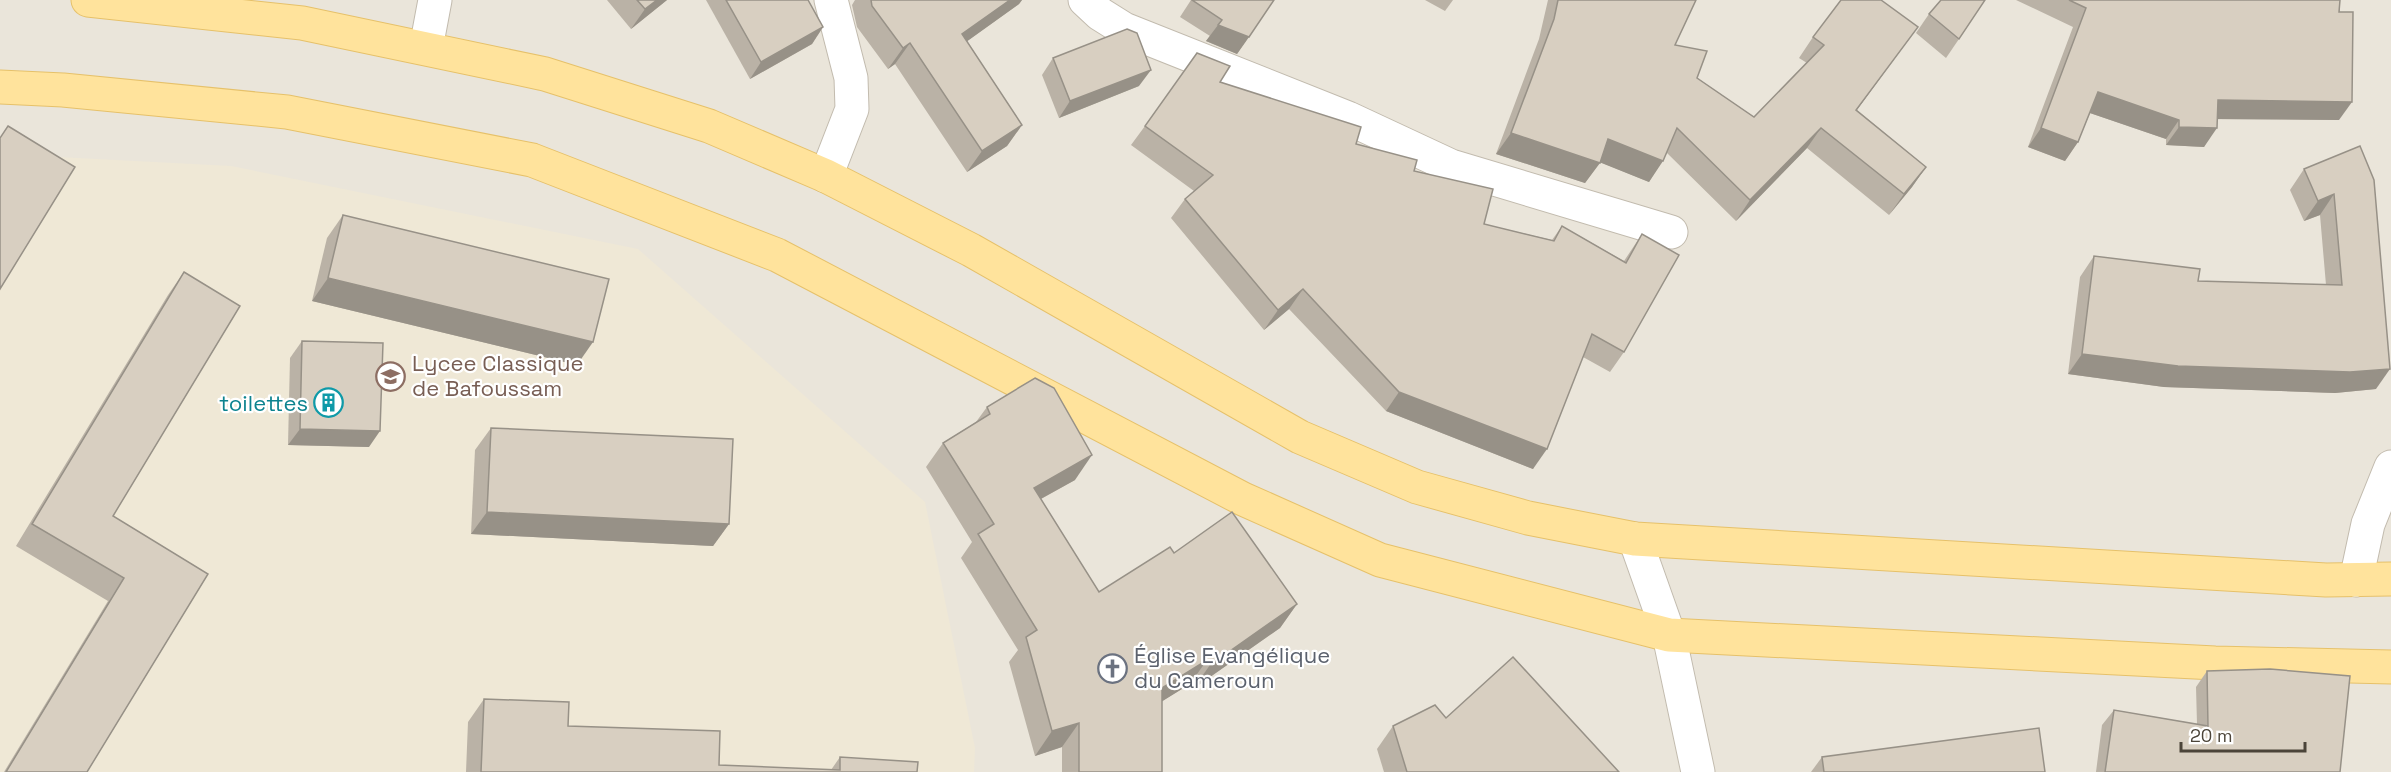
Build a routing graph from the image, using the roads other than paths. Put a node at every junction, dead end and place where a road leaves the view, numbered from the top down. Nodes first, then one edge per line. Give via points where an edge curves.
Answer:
1 (88, 0) edge
2 (435, 0) edge
3 (831, 0) edge
4 (1085, 0) edge
5 (426, 48) junction
6 (0, 87) edge
7 (826, 176) junction
8 (1671, 232) dead end
9 (2391, 467) edge
10 (1635, 539) junction
11 (2391, 579) edge
12 (2356, 580) junction
13 (1669, 634) junction
14 (2391, 667) edge
15 (1698, 772) edge

1 - 5 main road via 302,23
2 - 5 street
3 - 7 street via 851,78 852,109
4 - 8 street via 1124,29 1348,118 1451,166
5 - 7 main road via 567,81 709,126
6 - 13 main road via 287,112 532,160 777,255 1243,499 1380,560
7 - 10 main road via 971,250 1300,437 1417,487 1528,518
9 - 12 street via 2368,524
10 - 12 main road
10 - 13 street
11 - 12 main road
13 - 14 main road via 2215,663
13 - 15 street

